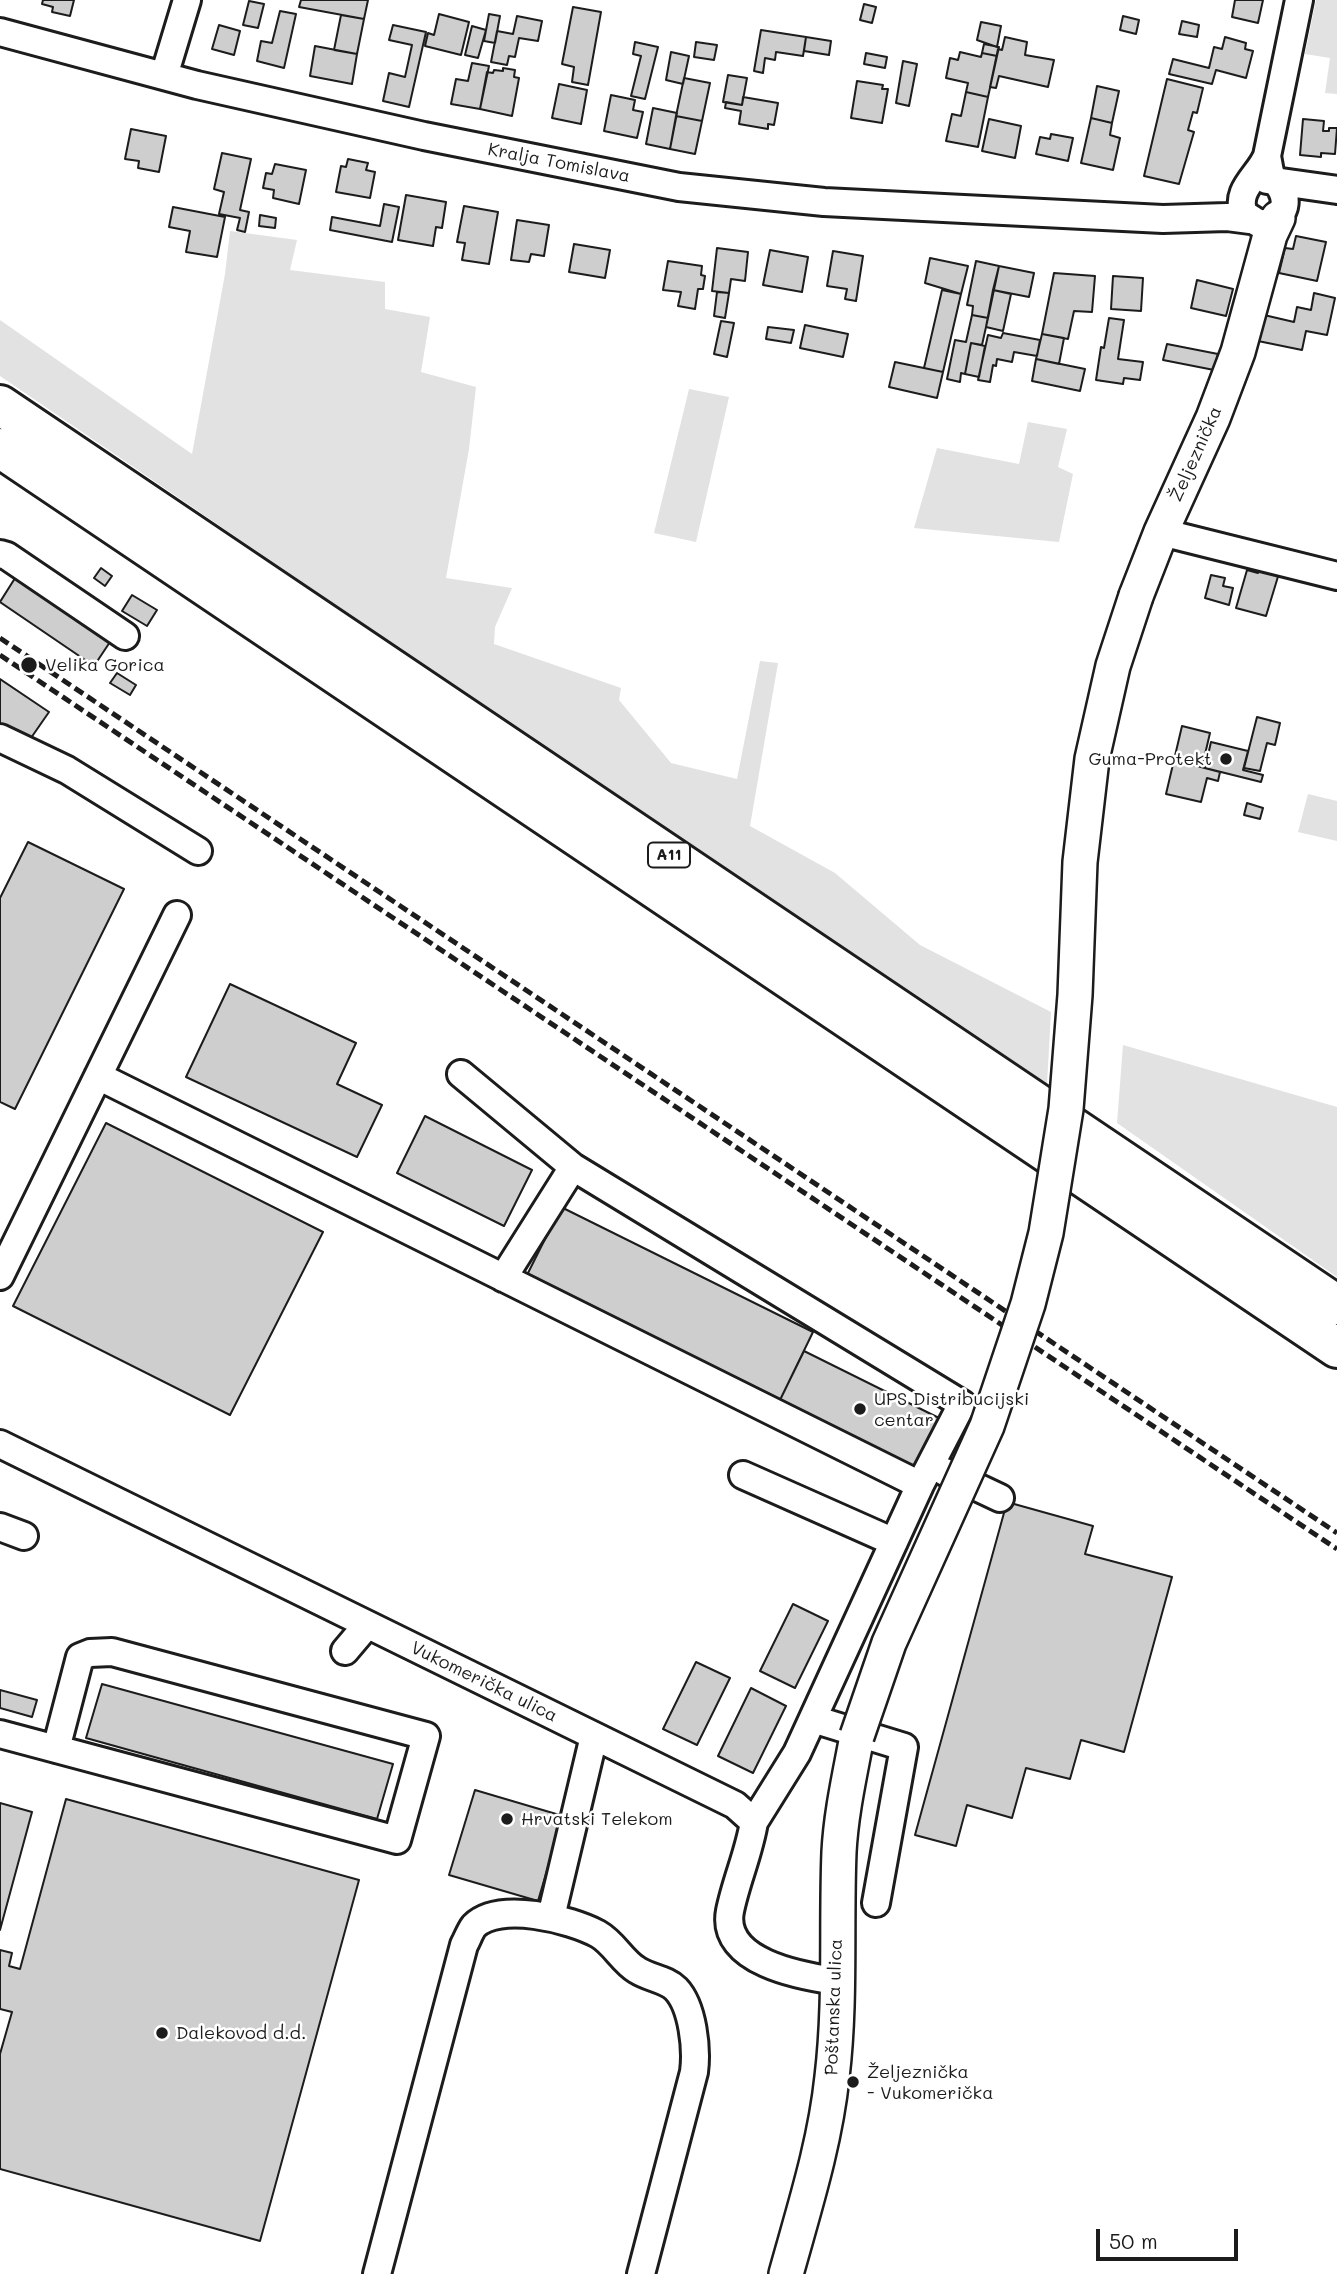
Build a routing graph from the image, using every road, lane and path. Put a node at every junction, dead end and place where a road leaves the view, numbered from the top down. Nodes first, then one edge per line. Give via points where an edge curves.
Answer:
1 (187, 0) edge
2 (1299, 0) edge
3 (0, 32) edge
4 (164, 76) junction
5 (1337, 190) edge
6 (1262, 203) junction
7 (0, 405) edge
8 (0, 448) edge
9 (1161, 532) junction
10 (0, 554) edge
11 (1337, 576) edge
12 (1136, 596) joint
13 (125, 636) dead end
14 (0, 738) edge
15 (198, 851) dead end
16 (177, 915) dead end
17 (461, 1074) dead end
18 (98, 1076) junction
19 (573, 1167) junction
20 (0, 1276) edge
21 (503, 1278) junction
22 (1337, 1305) edge
23 (1337, 1348) edge
24 (0, 1444) edge
25 (743, 1475) dead end
26 (925, 1475) junction
27 (1000, 1498) dead end
28 (894, 1542) junction
29 (367, 1625) junction
30 (345, 1651) dead end
31 (813, 1719) junction
32 (0, 1734) edge
33 (594, 1736) junction
34 (56, 1749) junction
35 (754, 1822) junction
36 (876, 1903) dead end
37 (551, 1917) junction
38 (836, 1981) junction
39 (377, 2274) edge
40 (641, 2274) edge
41 (786, 2274) edge

1 - 4 street
2 - 6 street via 1267,156
3 - 4 street, Kralja Tomislava
4 - 6 street, Kralja Tomislava via 424,136 679,187 824,202 1163,219 1227,216
5 - 6 street via 1308,187
6 - 9 main road, Željeznička via 1270,235 1238,352
7 - 22 highway, A11
8 - 23 highway, A11
9 - 11 street
9 - 12 main road, Željeznička
10 - 13 street
12 - 38 main road, Poštanska ulica, bridge via 1113,666 1092,759 1080,862 1069,1082 1046,1233 1028,1304 987,1426 889,1643 857,1736 839,1849
14 - 15 street via 67,770
16 - 18 street
17 - 19 street
18 - 20 street
18 - 21 street
19 - 21 street
19 - 26 street via 962,1404
21 - 26 street
24 - 29 street, Vukomerička ulica
25 - 28 street
26 - 27 street
26 - 28 street
28 - 31 street
29 - 30 street
29 - 33 street, Vukomerička ulica
31 - 35 street
31 - 36 street via 904,1748
32 - 34 street
33 - 35 street, Vukomerička ulica via 735,1805
33 - 37 street
34 - 34 street via 80,1657 112,1652 426,1736 397,1840
35 - 38 street via 729,1914 733,1936 748,1954 774,1967
37 - 39 street via 490,1917 474,1927 464,1945
37 - 40 street via 598,1934 637,1970 675,1988 692,2028 694,2072
38 - 41 main road, Poštanska ulica via 832,2077 812,2183

